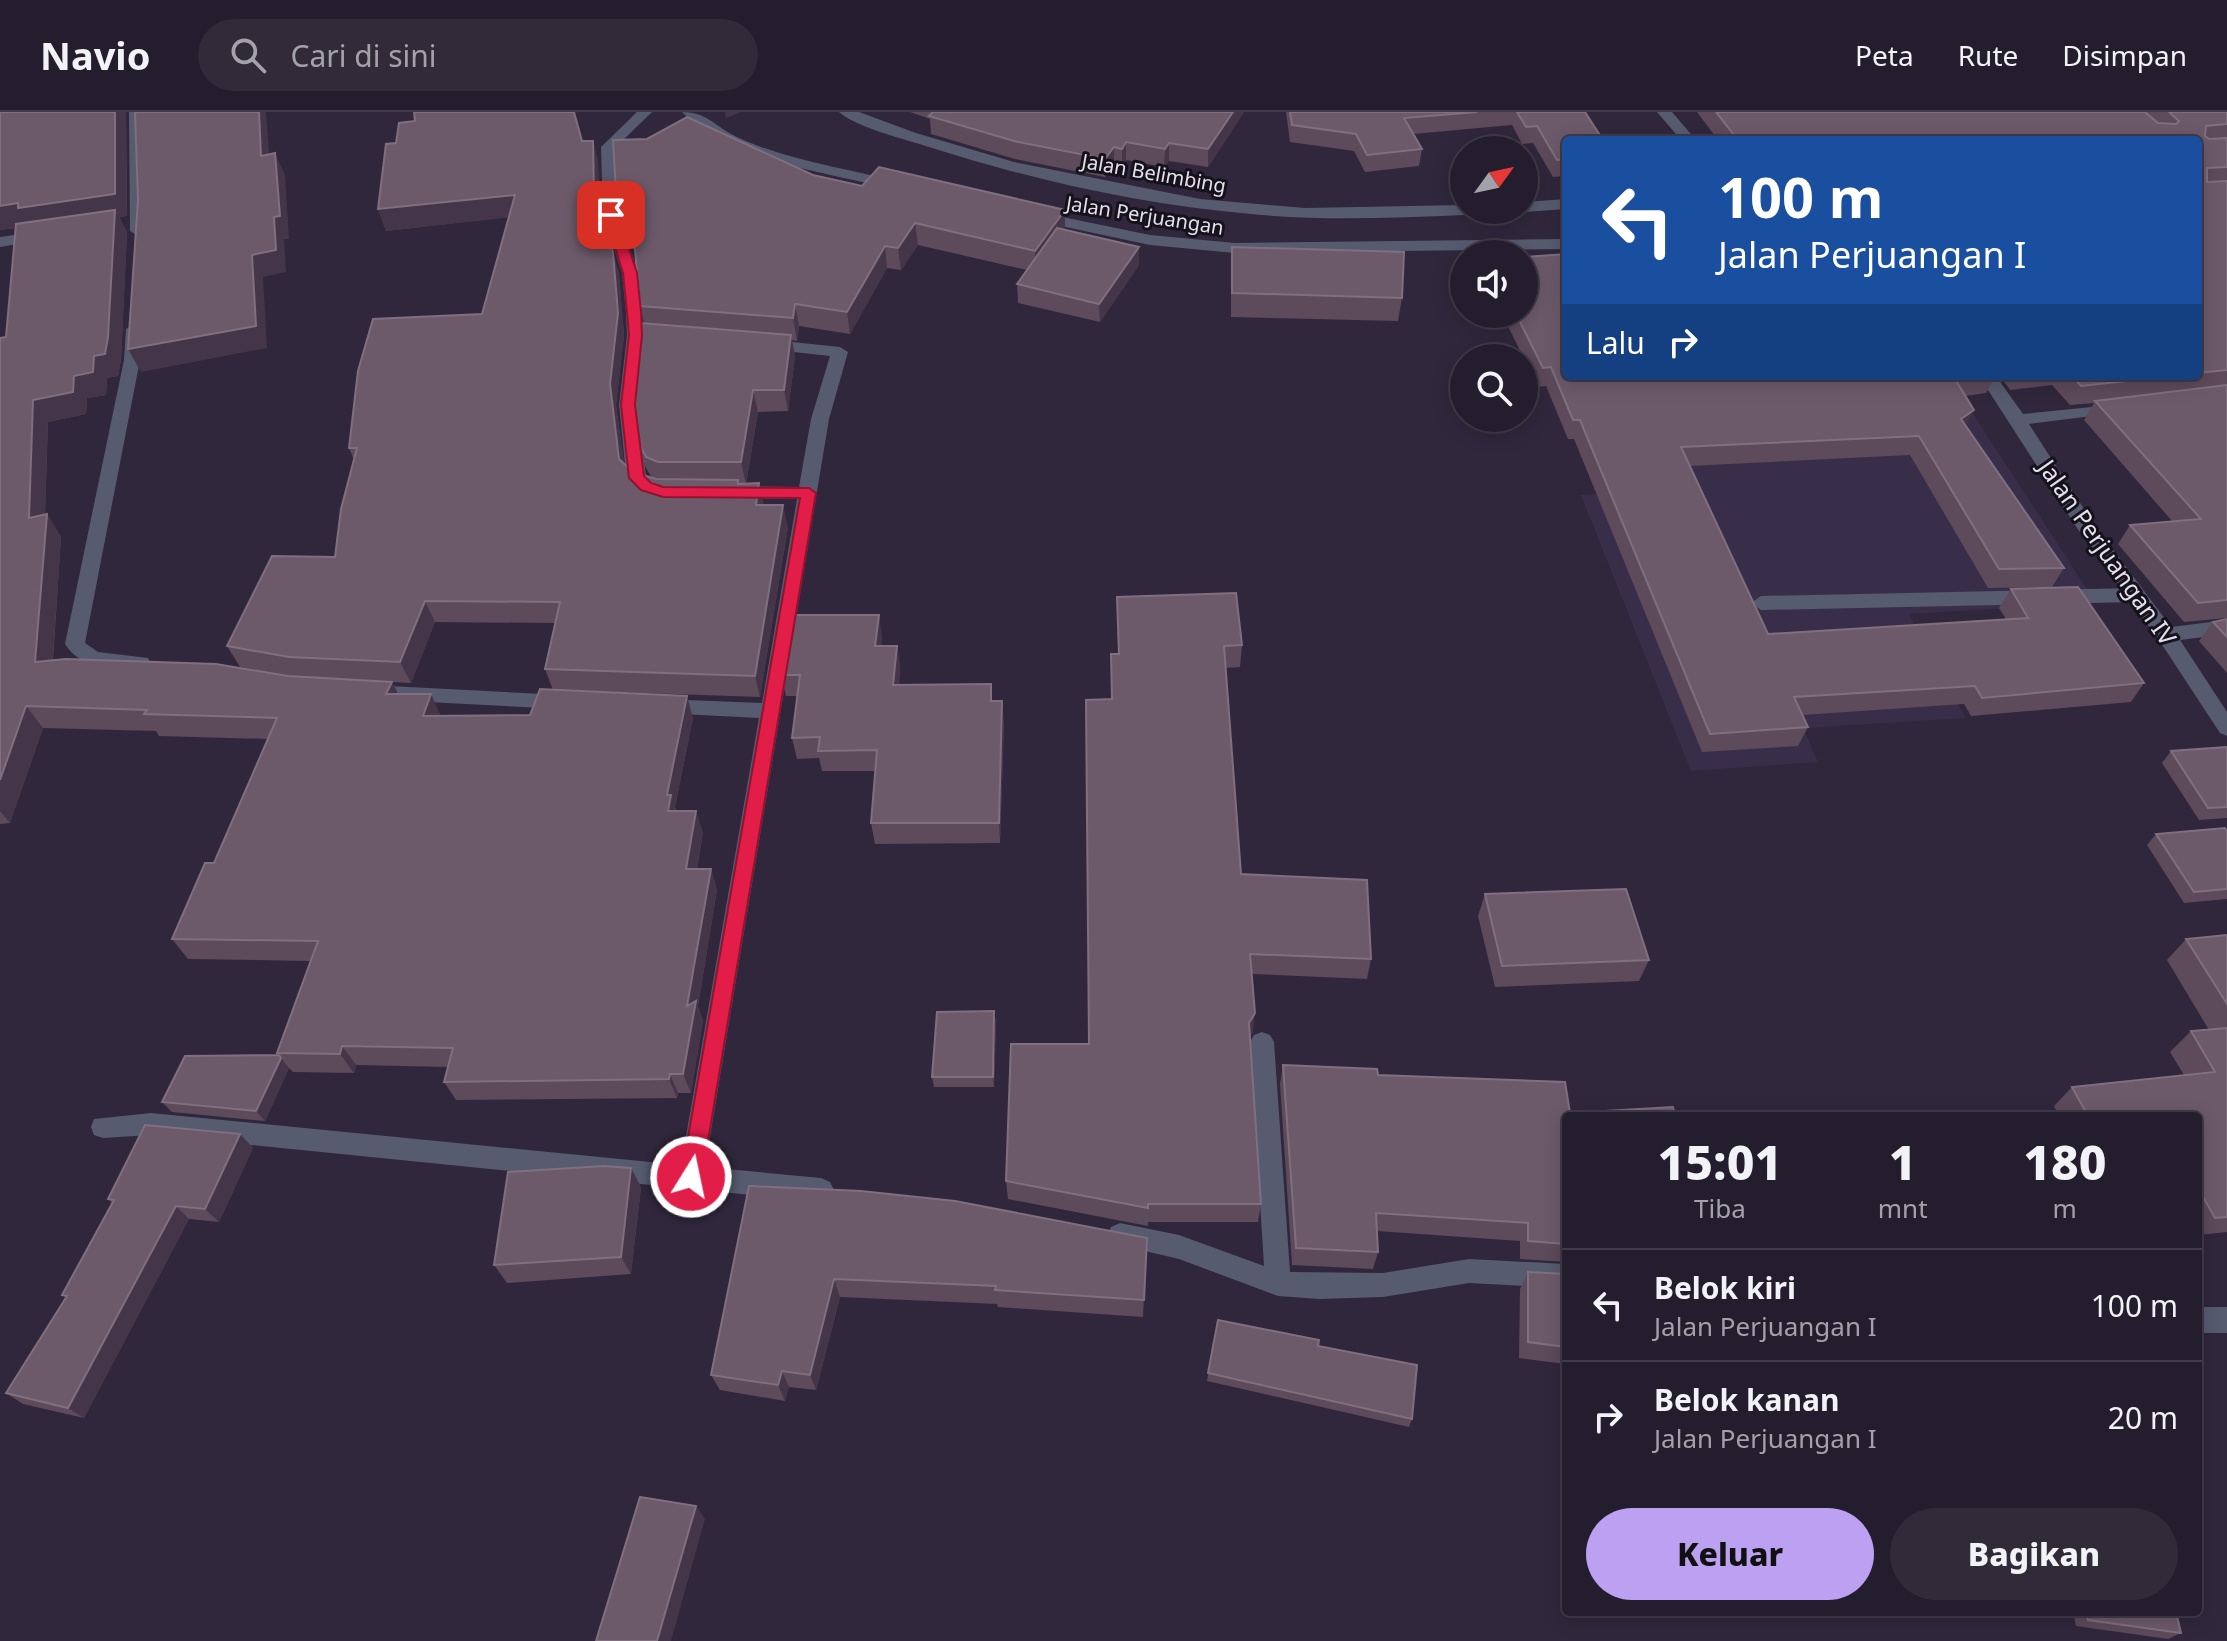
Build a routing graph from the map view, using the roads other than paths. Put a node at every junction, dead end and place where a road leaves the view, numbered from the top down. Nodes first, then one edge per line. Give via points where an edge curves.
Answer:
1 (136, 112) edge
2 (645, 112) edge
3 (689, 112) edge
4 (846, 112) edge
5 (1664, 112) edge
6 (1685, 136) edge
7 (918, 190) edge
8 (1562, 204) edge
9 (1538, 206) edge
10 (1450, 211) edge
11 (1026, 215) edge
12 (61, 233) edge
13 (0, 242) edge
14 (1562, 244) edge
15 (137, 252) edge
16 (134, 314) edge
17 (746, 343) edge
18 (1990, 380) edge
19 (2138, 406) edge
20 (2018, 420) junction
21 (677, 492) edge
22 (707, 492) edge
23 (809, 493) junction
24 (2136, 595) junction
25 (1761, 603) dead end
26 (2227, 627) edge
27 (2166, 635) junction
28 (155, 665) edge
29 (348, 691) edge
30 (584, 703) edge
31 (647, 705) edge
32 (772, 711) junction
33 (2227, 728) edge
34 (1262, 1042) dead end
35 (103, 1127) dead end
36 (691, 1177) junction
37 (841, 1192) edge
38 (1104, 1232) edge
39 (1562, 1276) edge
40 (1278, 1284) junction
41 (2202, 1320) edge
42 (2227, 1320) edge

1 - 15 street via 130,223
2 - 21 street via 608,147 611,215 643,335 628,405 637,478 646,487
3 - 7 street via 732,140
4 - 10 street, Jalan Belimbing via 974,155 1150,195 1251,210 1359,215
5 - 6 street
8 - 9 street
11 - 14 street, Jalan Perjuangan via 1150,240 1235,248
12 - 13 street
16 - 28 street via 132,360 75,635 78,651 94,658
17 - 23 street via 840,352 820,419
18 - 20 street, Jalan Perjuangan IV
19 - 20 street
20 - 24 street, Jalan Perjuangan IV
22 - 23 street
23 - 32 street
24 - 25 street
24 - 27 street, Jalan Perjuangan IV
26 - 27 street
27 - 33 street, Jalan Perjuangan IV
29 - 30 street
31 - 32 street
32 - 36 street
34 - 40 street
35 - 36 street via 151,1124
36 - 37 street
38 - 40 street via 1179,1247
39 - 40 street via 1469,1271 1383,1285
41 - 42 street

